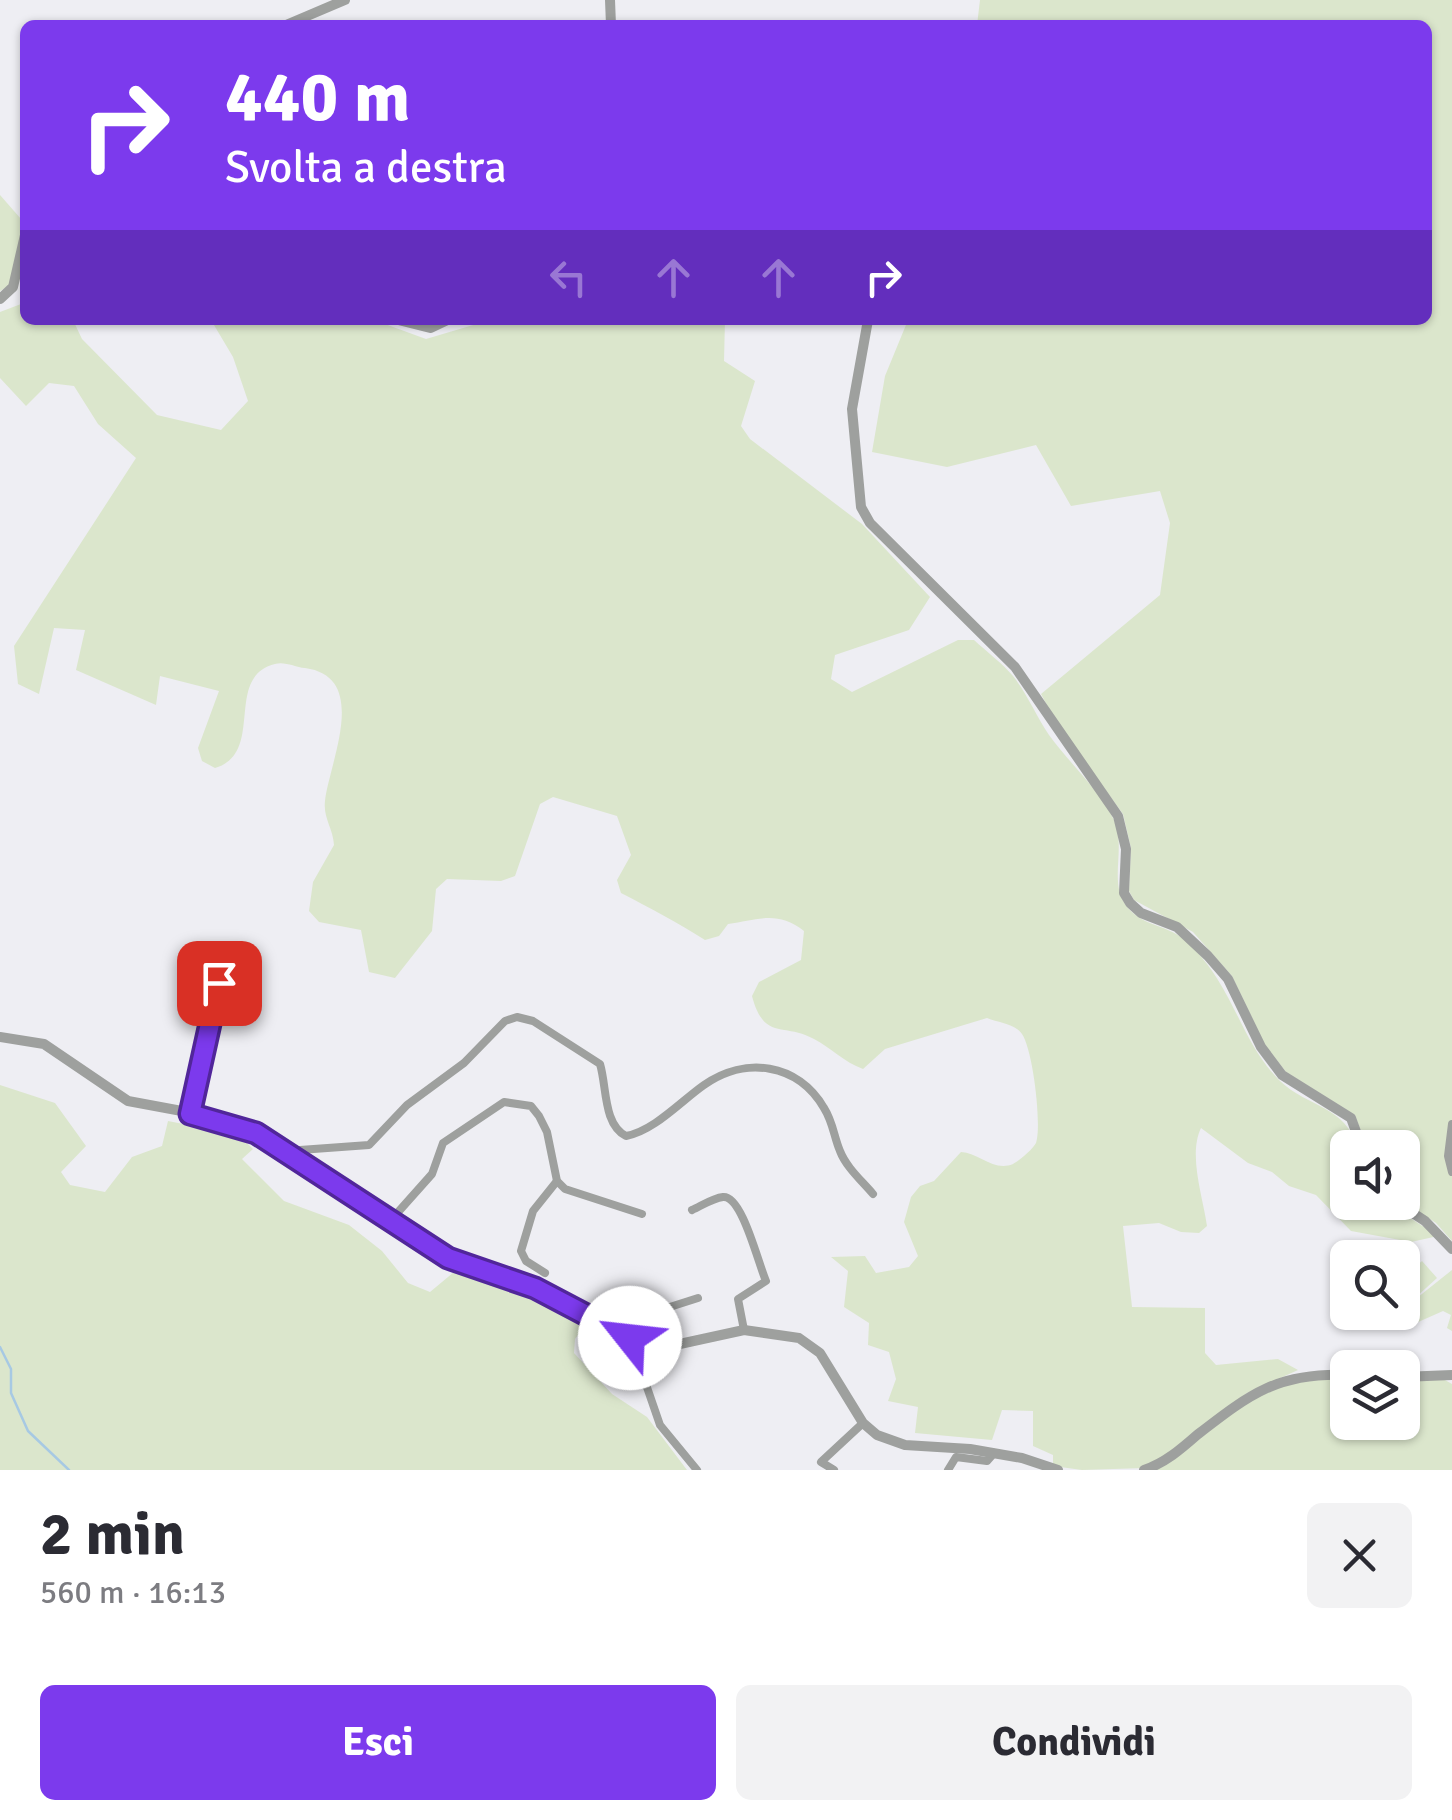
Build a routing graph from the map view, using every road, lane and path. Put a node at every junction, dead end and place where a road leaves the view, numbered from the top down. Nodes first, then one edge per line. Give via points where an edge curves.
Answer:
1 (344, 0) edge
2 (298, 20) edge
3 (20, 256) edge
4 (0, 298) edge
5 (415, 325) edge
6 (439, 325) edge
7 (867, 325) edge
8 (228, 946) dead end
9 (0, 1037) edge
10 (190, 1114) junction
11 (1452, 1124) edge
12 (1356, 1130) edge
13 (286, 1150) junction
14 (1452, 1172) edge
15 (557, 1181) junction
16 (873, 1194) dead end
17 (692, 1210) dead end
18 (642, 1214) dead end
19 (1420, 1218) edge
20 (391, 1220) junction
21 (1452, 1249) edge
22 (544, 1273) dead end
23 (698, 1298) dead end
24 (744, 1330) junction
25 (633, 1338) junction
26 (1330, 1375) edge
27 (1452, 1375) edge
28 (1420, 1376) edge
29 (863, 1423) junction
30 (994, 1453) junction
31 (1051, 1469) edge
32 (696, 1470) edge
33 (834, 1470) edge
34 (948, 1470) edge
35 (1144, 1470) edge

1 - 2 street
3 - 4 street via 13,287
5 - 6 street
7 - 12 street via 852,408 861,507 870,523 1015,667 1118,816 1130,903 1199,946 1228,979 1273,1064 1296,1088 1352,1118
8 - 10 street
9 - 10 street via 44,1044 128,1101
10 - 13 street via 256,1133
11 - 14 street
13 - 16 street via 369,1146 406,1105 517,1017 600,1064 610,1116 626,1136 718,1076 755,1066 781,1070 822,1103 840,1154
13 - 20 street
15 - 18 street via 587,1200
15 - 20 street via 539,1116 531,1106 504,1102 444,1143 432,1174
15 - 22 street via 534,1211 521,1251
17 - 24 street via 722,1196 743,1211 766,1281 738,1299
19 - 21 street
20 - 25 street via 448,1258 535,1288
23 - 25 street via 651,1312
24 - 25 street via 677,1346
24 - 29 street via 799,1338 820,1353
25 - 32 street via 660,1426
26 - 35 street via 1311,1374 1248,1395 1172,1456
27 - 28 street
29 - 30 street via 890,1441
29 - 33 street via 821,1462
30 - 31 street
30 - 34 street via 987,1461 956,1457

